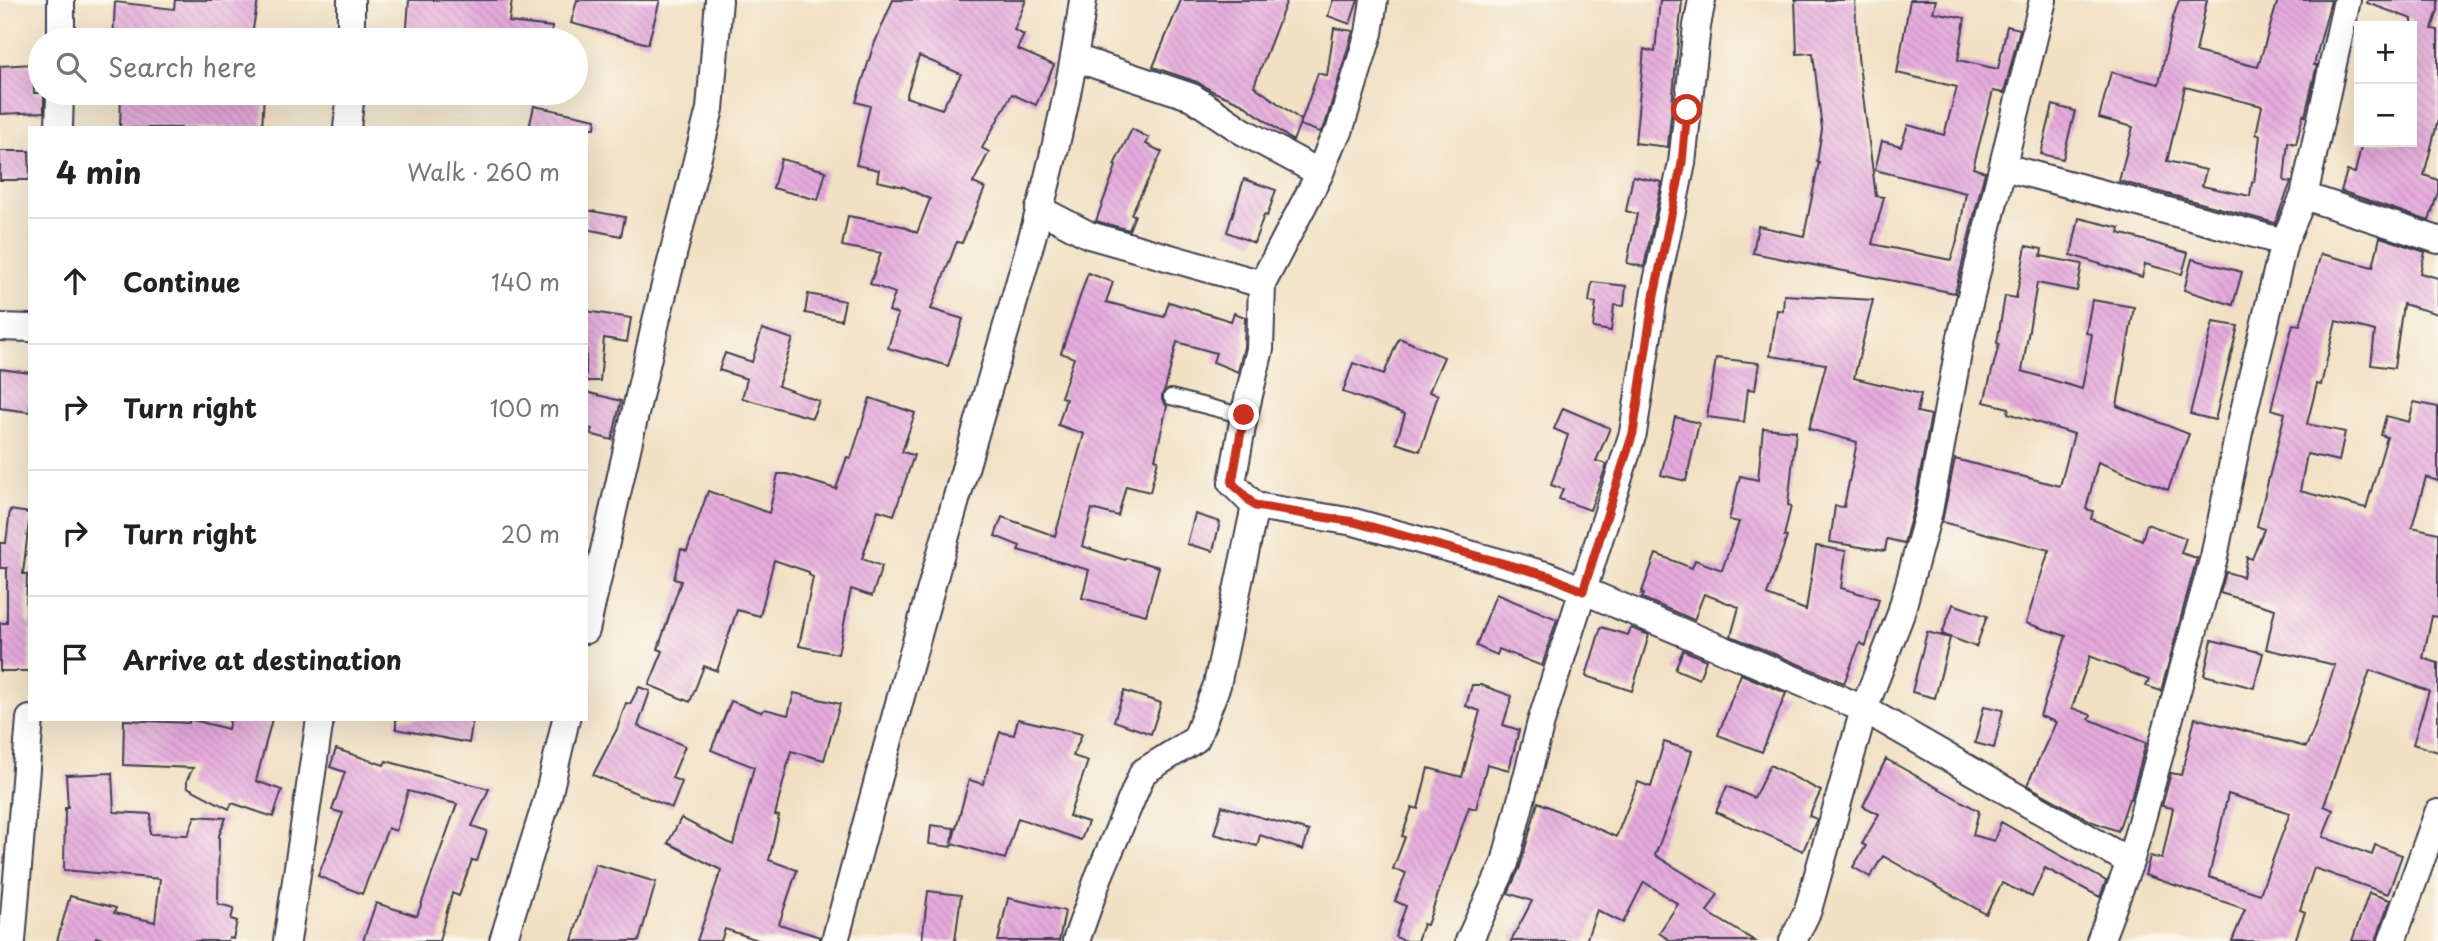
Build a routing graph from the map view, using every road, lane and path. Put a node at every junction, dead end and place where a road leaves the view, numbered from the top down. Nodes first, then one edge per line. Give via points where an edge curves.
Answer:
1 (61, 0) edge
2 (351, 0) edge
3 (719, 0) edge
4 (1083, 0) edge
5 (1374, 0) edge
6 (1702, 0) edge
7 (2043, 0) edge
8 (2347, 0) edge
9 (61, 28) edge
10 (351, 28) edge
11 (1075, 58) junction
12 (60, 105) edge
13 (350, 105) edge
14 (59, 126) edge
15 (347, 126) edge
16 (2004, 167) junction
17 (1320, 173) junction
18 (2304, 197) junction
19 (1039, 209) junction
20 (2438, 240) edge
21 (2284, 242) junction
22 (1262, 284) junction
23 (0, 327) edge
24 (28, 328) edge
25 (1171, 397) dead end
26 (1244, 415) junction
27 (1255, 506) junction
28 (1583, 591) junction
29 (588, 620) edge
30 (1864, 709) junction
31 (30, 721) edge
32 (320, 721) edge
33 (566, 721) edge
34 (2438, 813) edge
35 (2130, 862) junction
36 (12, 941) edge
37 (287, 941) edge
38 (503, 941) edge
39 (835, 941) edge
40 (1076, 941) edge
41 (1469, 941) edge
42 (1793, 941) edge
43 (2101, 941) edge
44 (2392, 941) edge

1 - 9 street
2 - 10 street
3 - 29 street via 710,109
4 - 11 street
5 - 17 street via 1369,33 1339,132
6 - 28 street via 1682,163 1654,296 1633,433
7 - 16 street
8 - 18 street
11 - 17 street via 1192,97 1242,131
11 - 19 street
12 - 14 street
13 - 15 street
16 - 21 street
16 - 30 street via 1961,337 1929,511 1900,616
17 - 22 street
18 - 20 street
18 - 21 street
19 - 22 street via 1089,236
19 - 39 street via 906,671
21 - 35 street via 2214,557
22 - 26 street via 1260,349
23 - 24 street
25 - 26 lane
26 - 27 street via 1232,483
27 - 28 street via 1354,522 1549,576
27 - 40 street via 1217,685 1196,739 1143,772
28 - 30 street
28 - 41 street via 1541,722 1504,863
30 - 35 street
30 - 42 street via 1808,910
31 - 36 street
32 - 37 street
33 - 38 street via 548,797
34 - 44 street
35 - 43 street

